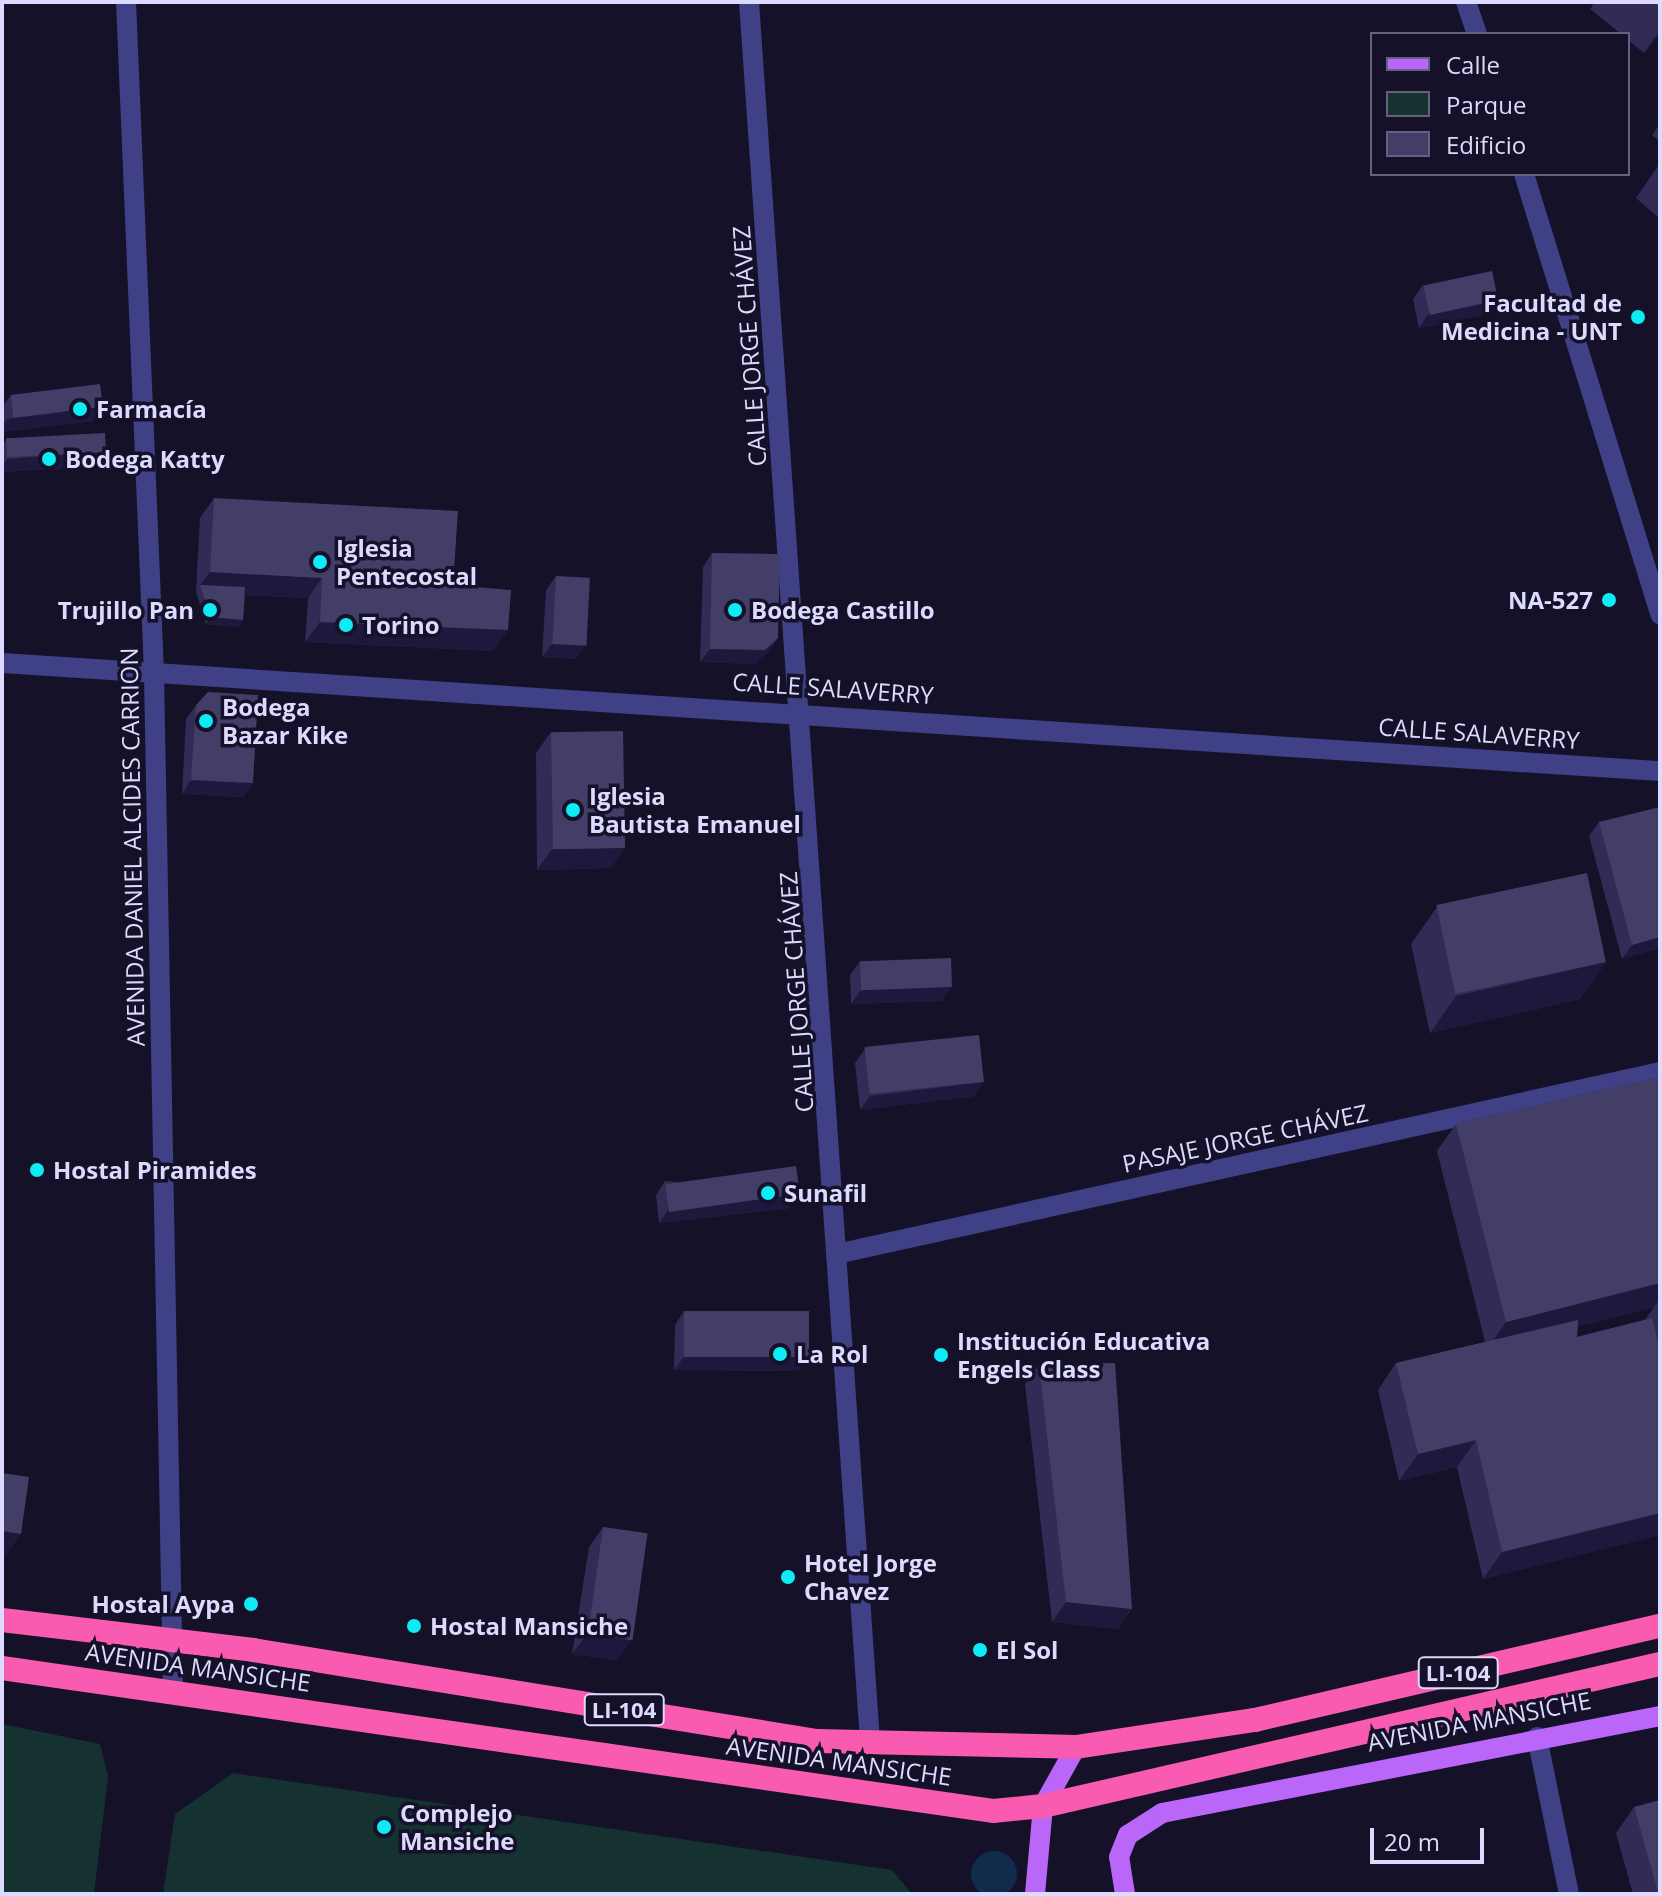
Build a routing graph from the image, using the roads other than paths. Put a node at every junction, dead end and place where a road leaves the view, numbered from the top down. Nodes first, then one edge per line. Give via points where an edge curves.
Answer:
1 (126, 2) edge
2 (749, 2) edge
3 (1466, 2) edge
4 (1476, 32) edge
5 (1525, 176) edge
6 (1660, 614) edge
7 (2, 663) edge
8 (154, 673) junction
9 (802, 711) junction
10 (1660, 771) edge
11 (1660, 1072) edge
12 (841, 1253) junction
13 (2, 1620) edge
14 (1660, 1626) edge
15 (175, 1639) junction
16 (1660, 1664) edge
17 (2, 1668) edge
18 (173, 1691) junction
19 (1660, 1716) edge
20 (1537, 1737) junction
21 (870, 1740) junction
22 (1076, 1747) junction
23 (1043, 1806) junction
24 (1035, 1894) edge
25 (1125, 1894) edge
26 (1569, 1894) edge

1 - 8 street, AVENIDA DANIEL ALCIDES CARRION
2 - 9 street, CALLE JORGE CHÁVEZ
3 - 4 street
5 - 6 street
7 - 8 street, CALLE SALAVERRY
8 - 9 street, CALLE SALAVERRY
8 - 15 street, AVENIDA DANIEL ALCIDES CARRION
9 - 10 street, CALLE SALAVERRY
9 - 12 street, CALLE JORGE CHÁVEZ
11 - 12 street, PASAJE JORGE CHÁVEZ
12 - 21 street, CALLE JORGE CHÁVEZ
13 - 15 highway, AVENIDA MANSICHE / LI-104
14 - 22 highway, AVENIDA MANSICHE / LI-104 via 1255,1720
15 - 18 street, AVENIDA DANIEL ALCIDES CARRION
15 - 21 highway, AVENIDA MANSICHE / LI-104 via 817,1741
16 - 23 highway, AVENIDA MANSICHE
17 - 18 highway, AVENIDA MANSICHE / LI-104
18 - 23 highway, AVENIDA MANSICHE / LI-104 via 993,1811
19 - 20 main road, AVENIDA MANSICHE
20 - 25 main road, AVENIDA MANSICHE via 1162,1813 1128,1835 1119,1857
20 - 26 street
21 - 22 highway, AVENIDA MANSICHE / LI-104
22 - 23 main road
23 - 24 main road

